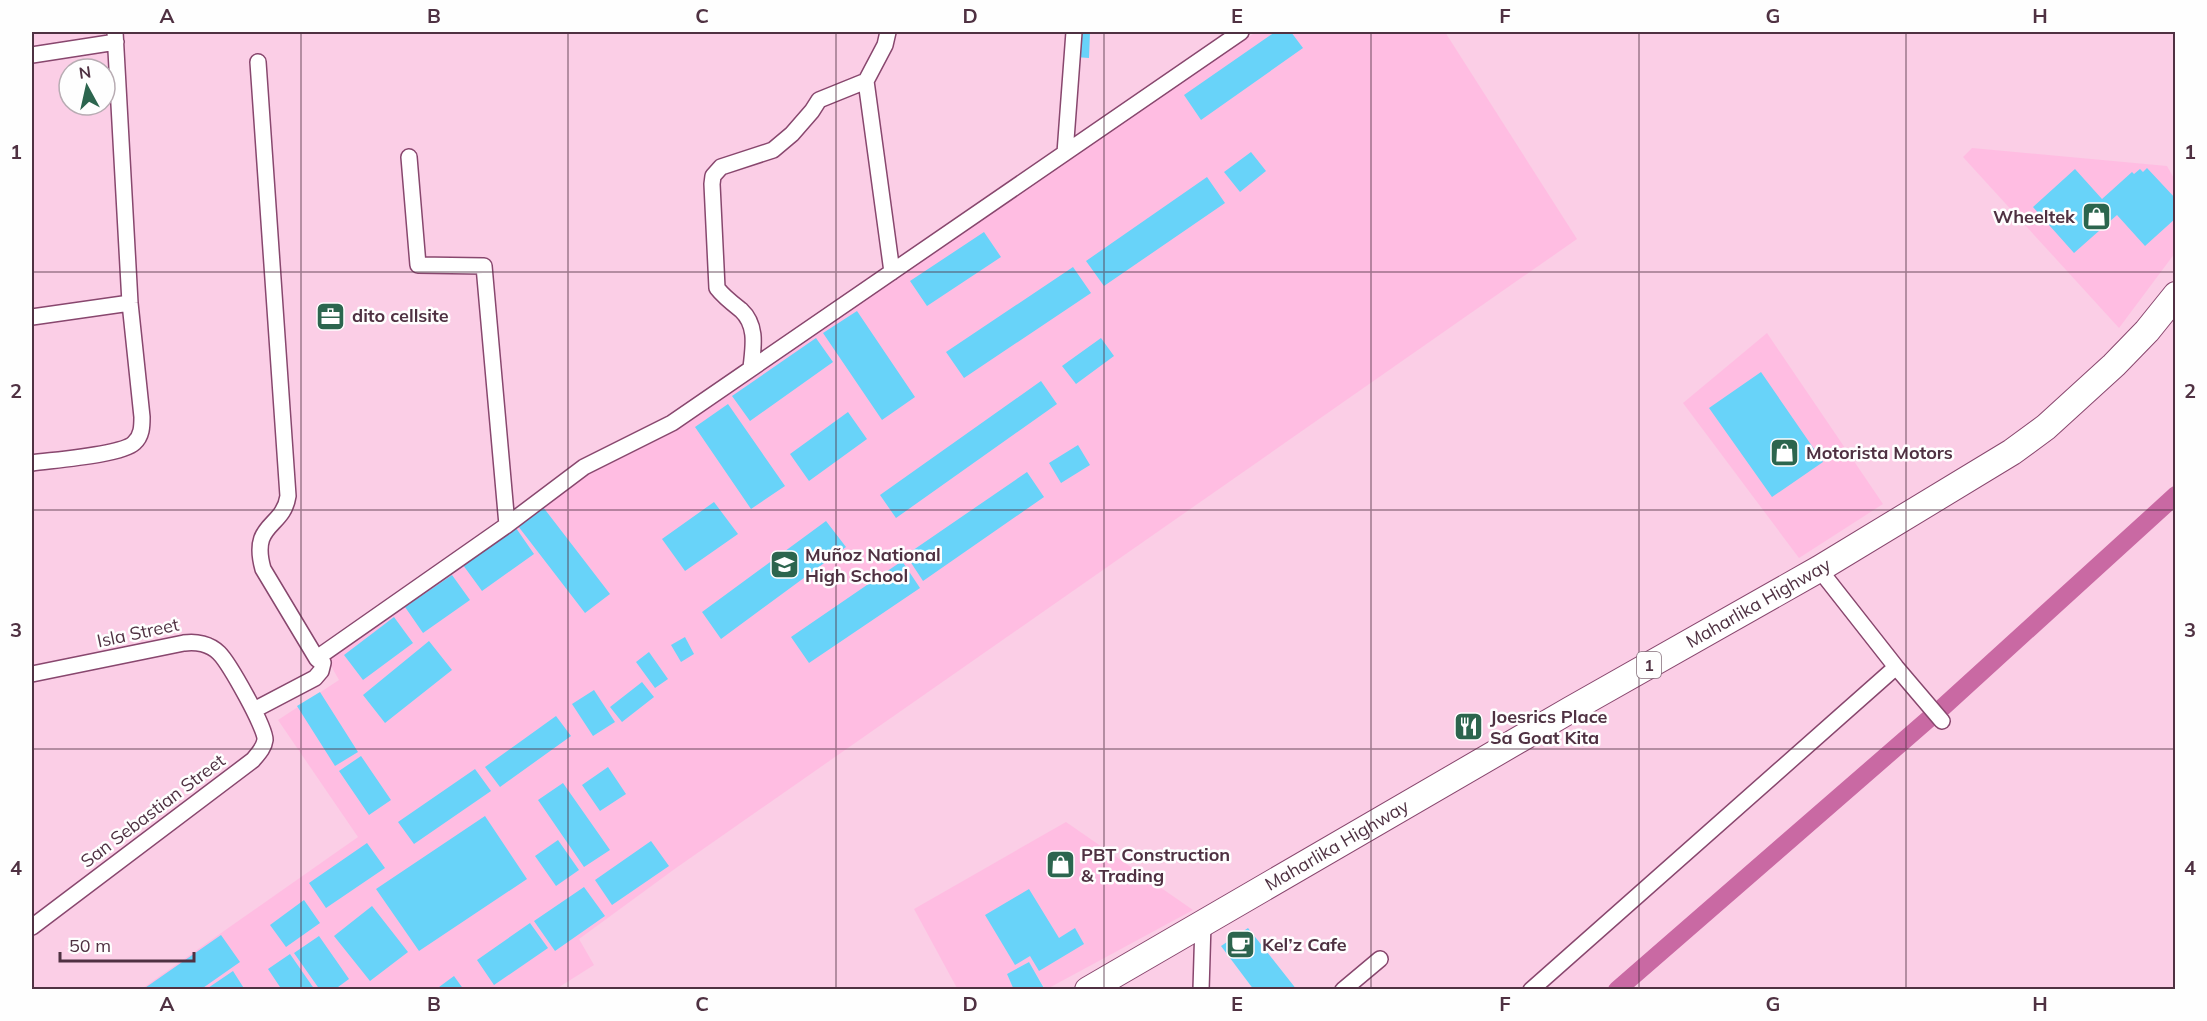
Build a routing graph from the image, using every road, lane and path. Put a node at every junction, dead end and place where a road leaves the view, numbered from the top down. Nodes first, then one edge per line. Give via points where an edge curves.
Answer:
1 (888, 32) edge
2 (1074, 32) edge
3 (1241, 32) edge
4 (115, 37) edge
5 (32, 55) edge
6 (258, 62) dead end
7 (866, 81) junction
8 (1065, 153) junction
9 (409, 157) dead end
10 (892, 272) junction
11 (2175, 295) edge
12 (130, 303) junction
13 (32, 318) edge
14 (751, 368) junction
15 (32, 463) edge
16 (507, 525) junction
17 (1819, 568) junction
18 (317, 659) junction
19 (1896, 667) junction
20 (32, 674) edge
21 (254, 710) junction
22 (1942, 721) dead end
23 (1203, 922) junction
24 (32, 927) edge
25 (1380, 959) dead end
26 (1088, 990) edge
27 (1201, 990) edge
28 (1343, 990) edge
29 (1531, 990) edge

1 - 7 street
2 - 8 street
3 - 8 street
4 - 5 street
4 - 12 street
6 - 18 street via 288,496 284,510 263,534 259,548 263,569
7 - 10 street
7 - 14 street via 819,100 792,134 773,150 721,167 713,176 717,288 752,326
8 - 10 street
9 - 16 street via 418,266 484,266
10 - 14 street
11 - 17 highway, Maharlika Highway / 1 via 2123,357 2046,427 2012,452
12 - 13 street
12 - 15 street via 142,417 140,436 132,446 120,450
14 - 16 street via 672,423 584,467
16 - 18 street
17 - 19 street
17 - 23 highway, Maharlika Highway / 1
18 - 21 street via 323,666 315,678
19 - 22 street
19 - 29 street
20 - 21 street, Isla Street via 196,642 219,653
21 - 24 street, San Sebastian Street via 265,739 253,760
23 - 26 highway, Maharlika Highway / 1
23 - 27 street
25 - 28 street

